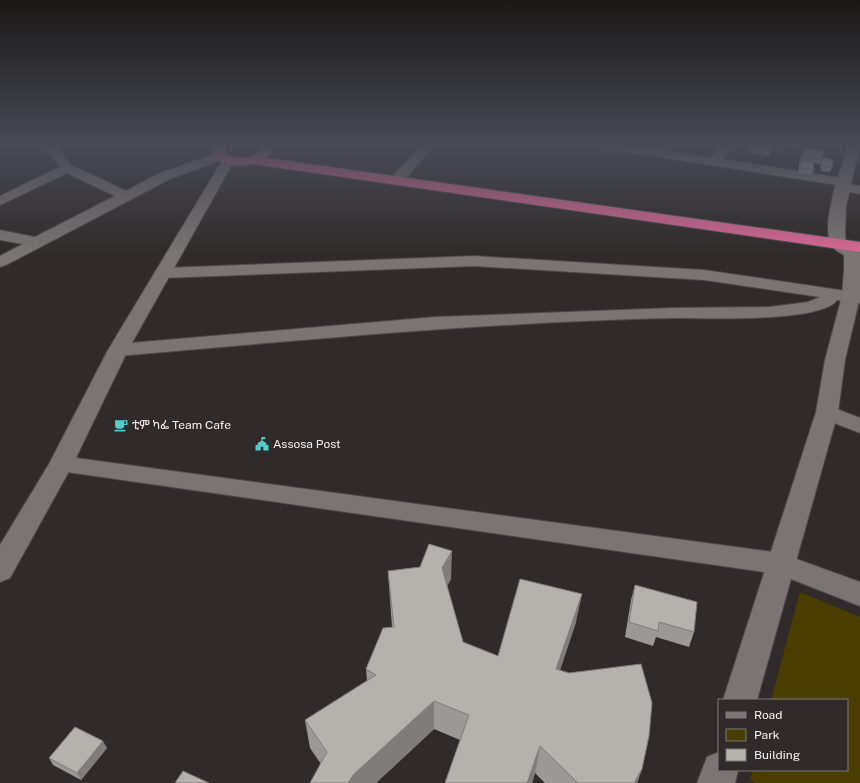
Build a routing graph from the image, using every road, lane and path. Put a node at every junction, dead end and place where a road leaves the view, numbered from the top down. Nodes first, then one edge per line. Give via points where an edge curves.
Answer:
1 (42, 181) edge
2 (93, 181) edge
3 (156, 181) edge
4 (210, 181) edge
5 (424, 181) edge
6 (822, 181) edge
7 (843, 181) edge
8 (842, 184) junction
9 (860, 190) edge
10 (125, 196) junction
11 (0, 201) edge
12 (0, 235) edge
13 (35, 242) junction
14 (851, 243) edge
15 (0, 262) edge
16 (163, 273) junction
17 (847, 296) edge
18 (118, 350) junction
19 (826, 412) junction
20 (860, 426) edge
21 (61, 464) junction
22 (780, 564) junction
23 (0, 570) edge
24 (860, 594) edge
25 (740, 699) edge
26 (720, 771) edge
27 (716, 783) edge

1 - 11 street
2 - 10 street
3 - 10 street
4 - 16 street
5 - 14 highway
6 - 8 street
7 - 8 street
8 - 9 street
8 - 14 street
10 - 13 street
12 - 13 street
13 - 15 street
14 - 17 street via 853,270
16 - 17 street via 474,261 704,275
16 - 18 street
17 - 18 street via 812,307 769,312 435,322
17 - 19 street
18 - 21 street
19 - 20 street
19 - 22 street
21 - 22 street
21 - 23 street
22 - 24 street
22 - 25 street
26 - 27 street

